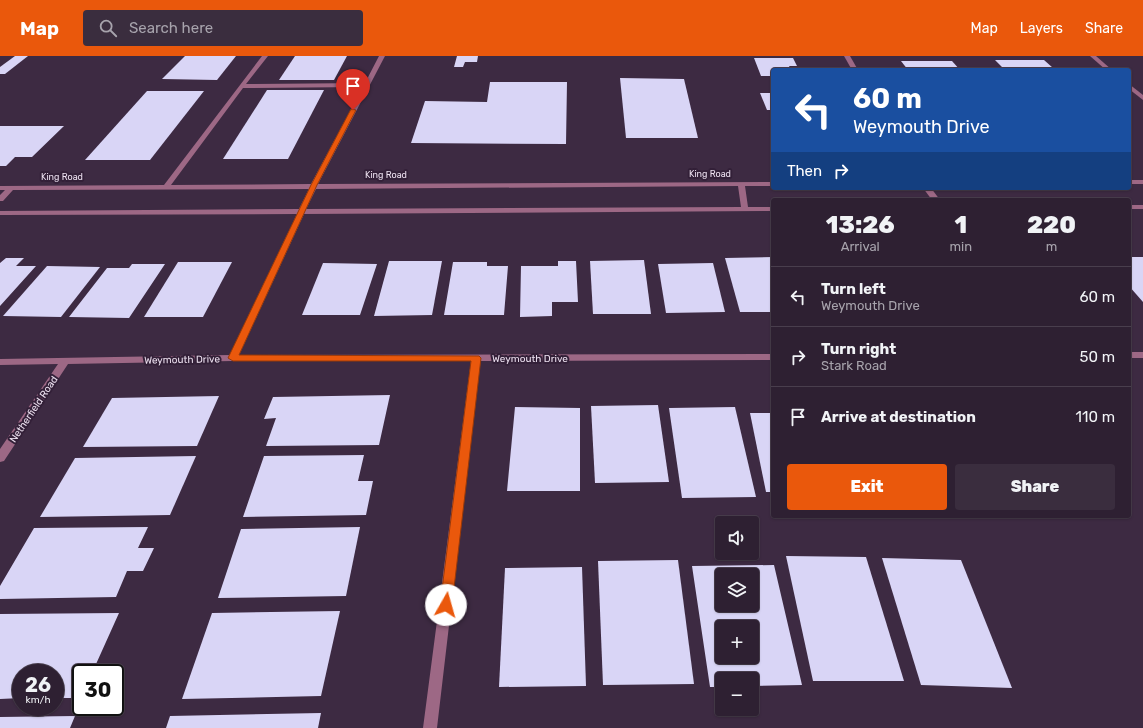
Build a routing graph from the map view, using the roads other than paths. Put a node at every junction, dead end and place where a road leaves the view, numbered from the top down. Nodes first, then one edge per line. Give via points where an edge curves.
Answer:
1 (265, 56) edge
2 (382, 56) edge
3 (846, 56) edge
4 (1092, 56) edge
5 (854, 68) edge
6 (1107, 68) edge
7 (366, 85) junction
8 (241, 86) junction
9 (1131, 88) edge
10 (1143, 98) edge
11 (1131, 182) edge
12 (1143, 182) edge
13 (741, 184) junction
14 (771, 184) edge
15 (314, 185) junction
16 (167, 186) junction
17 (0, 188) edge
18 (11, 188) junction
19 (0, 199) edge
20 (1131, 207) edge
21 (1143, 207) edge
22 (745, 209) junction
23 (771, 209) edge
24 (302, 211) junction
25 (0, 213) edge
26 (1143, 355) edge
27 (1131, 356) edge
28 (771, 357) edge
29 (233, 358) junction
30 (476, 358) junction
31 (66, 360) junction
32 (0, 362) edge
33 (0, 458) edge
34 (430, 728) edge

1 - 8 street
2 - 7 street
3 - 5 street
4 - 6 street
7 - 8 street
7 - 15 street
8 - 16 street
9 - 10 street
11 - 12 street
13 - 14 street, King Road
13 - 15 street, King Road
13 - 22 street
15 - 16 street, King Road
15 - 24 street
16 - 18 street, King Road
17 - 18 street, King Road
18 - 19 street
20 - 21 street
22 - 23 street
22 - 24 street
24 - 25 street
24 - 29 street
26 - 27 street
28 - 30 street, Weymouth Drive
29 - 30 street, Weymouth Drive
29 - 31 street, Weymouth Drive
30 - 34 street
31 - 32 street, Weymouth Drive
31 - 33 street, Netherfield Road

